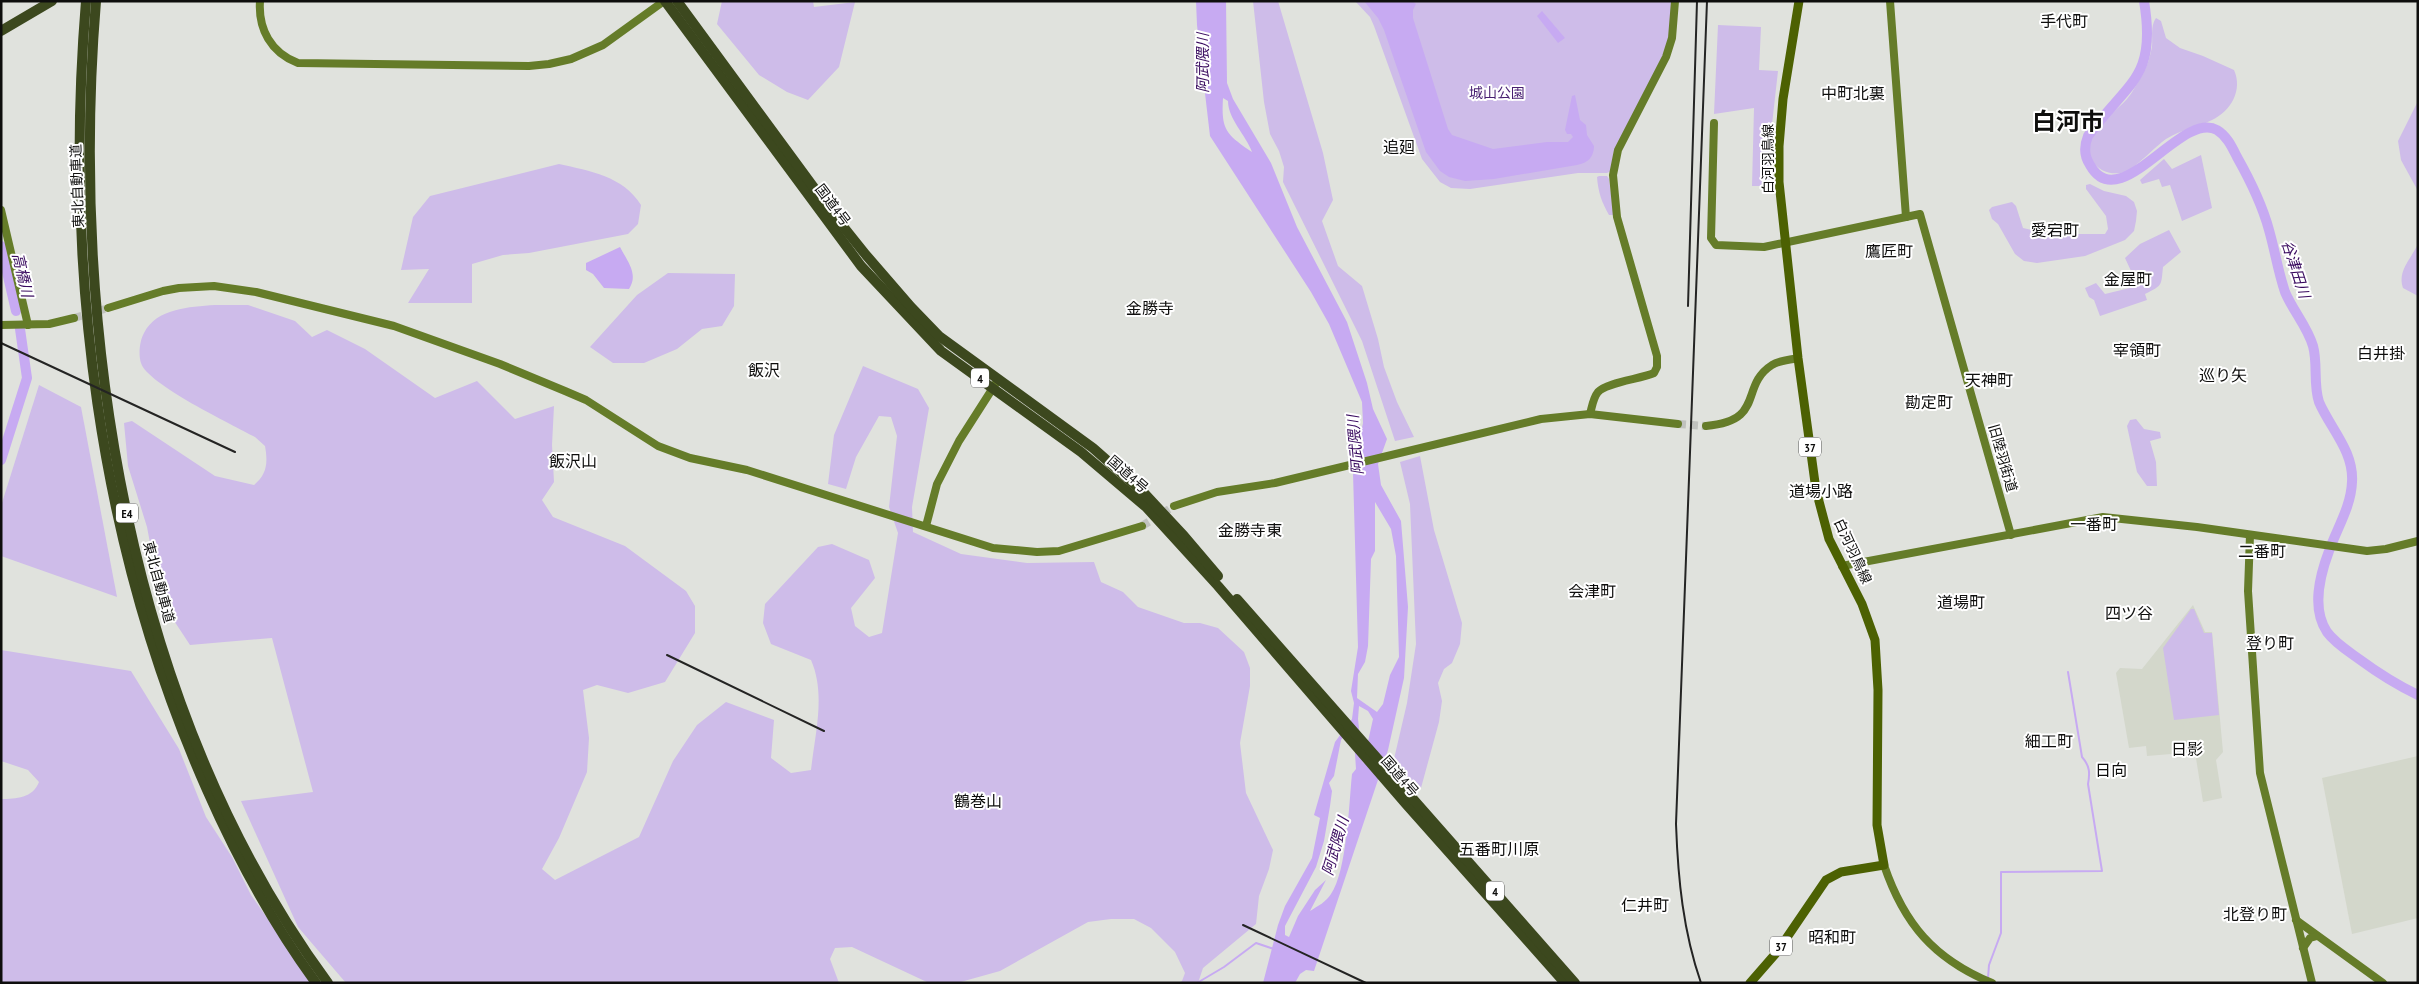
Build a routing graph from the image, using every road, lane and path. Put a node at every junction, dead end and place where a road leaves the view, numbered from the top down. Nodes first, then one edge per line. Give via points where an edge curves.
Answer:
1 (40, 1) edge
2 (52, 1) edge
3 (84, 1) edge
4 (96, 1) edge
5 (260, 1) edge
6 (664, 1) edge
7 (677, 1) edge
8 (1675, 1) edge
9 (1799, 1) edge
10 (1890, 1) edge
11 (1, 30) edge
12 (1714, 123) dead end
13 (1, 210) edge
14 (1906, 217) junction
15 (1785, 241) junction
16 (108, 308) tunnel mouth
17 (74, 318) tunnel mouth
18 (1, 325) edge
19 (28, 325) junction
20 (1798, 358) junction
21 (996, 384) junction
22 (1590, 414) junction
23 (1678, 424) tunnel mouth
24 (1706, 426) tunnel mouth
25 (1174, 506) tunnel mouth
26 (926, 526) junction
27 (1142, 526) tunnel mouth
28 (2011, 535) junction
29 (2250, 535) junction
30 (2417, 543) edge
31 (1842, 566) junction
32 (1410, 802) junction
33 (1884, 865) junction
34 (2296, 920) junction
35 (2317, 936) junction
36 (2303, 948) junction
37 (316, 983) edge
38 (328, 983) edge
39 (1565, 983) edge
40 (1575, 983) edge
41 (1750, 983) edge
42 (1992, 983) edge
43 (2312, 983) edge
44 (2383, 983) edge

1 - 11 highway
2 - 11 highway
3 - 37 highway, 東北自動車道 / E4 via 79,185 88,327 105,452 125,549 160,671 197,767 257,892
4 - 38 highway, 東北自動車道 / E4 via 89,116 93,259 109,409 133,538 169,668 203,759 265,888
5 - 6 street via 261,22 268,41 280,54 298,63 530,66 563,62 597,49
6 - 21 highway, 国道4号 / 4 via 861,266 941,351
7 - 21 highway, 国道4号 / 4 via 866,255 940,336
8 - 22 street via 1672,38 1666,56 1618,150 1613,175 1617,217 1657,356 1657,367 1654,373 1604,387 1595,398
9 - 15 main road, 白河羽鳥線 / 37 via 1779,146
10 - 14 street
12 - 15 street via 1713,243 1762,248
13 - 19 street
14 - 15 street
14 - 28 street, 旧陸羽街道 via 1920,214
15 - 20 main road, 白河羽鳥線 / 37
16 - 26 street via 163,291 214,286 256,292 394,326 500,364 586,400 658,446
17 - 19 street
18 - 19 street
20 - 24 street via 1777,363 1765,371 1747,408 1732,422
20 - 31 main road, 白河羽鳥線 / 37 via 1817,497 1825,528
21 - 26 street via 959,441 937,484
21 - 32 highway, 国道4号 / 4 via 1146,507 1333,720
21 - 32 highway, 国道4号 / 4 via 1093,448 1144,493 1334,709
22 - 23 street
22 - 25 street via 1540,419 1332,470 1252,488 1218,492
26 - 27 street via 993,548 1037,552 1059,551
28 - 29 street via 2108,517
28 - 31 street
29 - 30 street via 2375,551
29 - 34 street via 2248,591 2260,773
31 - 33 main road, 白河羽鳥線 / 37 via 1862,604 1875,640 1877,824
32 - 39 highway, 国道4号 / 4
32 - 40 highway, 国道4号 / 4
33 - 41 main road, 37 via 1848,870 1826,880 1777,952
33 - 42 street via 1902,907 1929,944 1954,964
34 - 35 street
34 - 36 street
35 - 36 street via 2310,938
35 - 44 street
36 - 43 street

